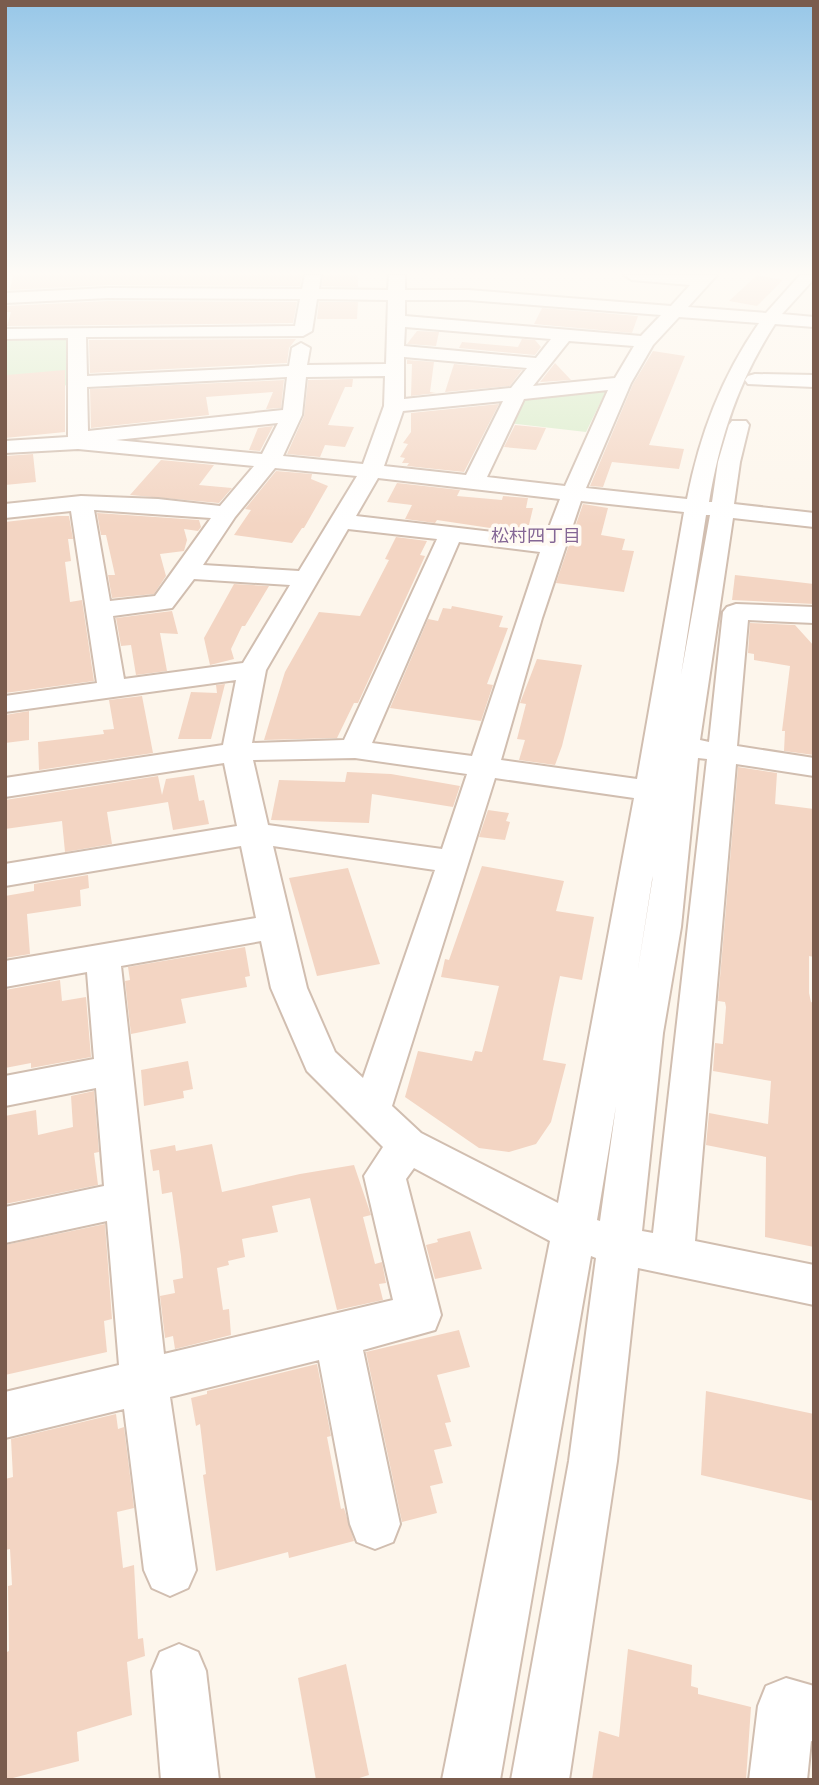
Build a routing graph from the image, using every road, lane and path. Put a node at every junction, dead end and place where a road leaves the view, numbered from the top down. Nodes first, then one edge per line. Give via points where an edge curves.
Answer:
1 (83, 358) edge
2 (287, 358) edge
3 (299, 358) edge
4 (546, 358) edge
5 (636, 358) edge
6 (751, 358) edge
7 (767, 358) edge
8 (395, 360) junction
9 (299, 362) junction
10 (541, 364) junction
11 (755, 380) junction
12 (814, 381) edge
13 (77, 382) junction
14 (621, 383) junction
15 (517, 393) junction
16 (394, 406) junction
17 (292, 415) junction
18 (78, 443) junction
19 (5, 447) edge
20 (269, 462) junction
21 (371, 471) junction
22 (473, 483) junction
23 (571, 494) junction
24 (81, 503) junction
25 (710, 509) junction
26 (5, 511) edge
27 (226, 513) junction
28 (814, 520) edge
29 (342, 521) junction
30 (451, 534) junction
31 (552, 546) junction
32 (187, 570) junction
33 (304, 579) junction
34 (707, 606) junction
35 (99, 610) junction
36 (743, 611) junction
37 (814, 615) edge
38 (252, 670) junction
39 (112, 689) junction
40 (5, 704) edge
41 (684, 747) junction
42 (355, 749) junction
43 (236, 752) junction
44 (720, 752) junction
45 (814, 766) edge
46 (484, 767) junction
47 (5, 788) edge
48 (652, 791) junction
49 (254, 834) junction
50 (453, 862) junction
51 (5, 875) edge
52 (274, 927) junction
53 (103, 958) junction
54 (5, 974) edge
55 (114, 1070) junction
56 (5, 1091) edge
57 (371, 1112) junction
58 (407, 1145) junction
59 (127, 1199) junction
60 (5, 1225) edge
61 (575, 1233) junction
62 (621, 1245) junction
63 (672, 1255) junction
64 (814, 1285) edge
65 (337, 1334) junction
66 (144, 1383) junction
67 (5, 1415) edge
68 (375, 1524) dead end
69 (170, 1570) dead end
70 (178, 1671) dead end
71 (814, 1714) edge
72 (190, 1780) edge
73 (471, 1780) edge
74 (540, 1780) edge
75 (778, 1780) edge

1 - 13 street
2 - 9 street
3 - 9 street
4 - 10 street
5 - 14 street
6 - 25 street via 735,377 718,416
7 - 11 street
8 - 9 street
8 - 10 street
8 - 16 street
9 - 13 street
9 - 17 street
10 - 15 street
11 - 12 street
11 - 25 street
13 - 18 street
14 - 15 street
14 - 23 street
15 - 16 street
15 - 22 street
16 - 21 street
17 - 18 street via 89,437
17 - 20 street
18 - 19 street
18 - 20 street
20 - 21 street
20 - 27 street
21 - 22 street
21 - 29 street
22 - 23 street
23 - 25 street
23 - 31 street
24 - 26 street
24 - 27 street
24 - 35 street
25 - 28 street
25 - 34 street
25 - 48 street via 676,612
27 - 32 street
29 - 30 street
29 - 33 street
30 - 31 street
30 - 42 street
31 - 46 street
32 - 33 street
32 - 35 street via 163,603
33 - 38 street
34 - 36 street
34 - 41 street
35 - 39 street
36 - 37 street
36 - 44 street via 736,612 732,628
38 - 39 street
38 - 43 street
39 - 40 street
41 - 44 street
41 - 62 street via 664,927 644,1033
42 - 43 street
42 - 46 street
43 - 47 street
43 - 49 street
44 - 45 street
44 - 63 street
46 - 48 street
46 - 50 street
48 - 61 street
49 - 50 street
49 - 51 street
49 - 52 street
50 - 57 street
52 - 53 street
52 - 57 street via 289,988 320,1061
53 - 54 street
53 - 55 street
55 - 56 street
55 - 59 street
57 - 58 street
58 - 61 street
58 - 65 street via 385,1176 419,1315
59 - 60 street
59 - 66 street
61 - 62 street
61 - 73 street
62 - 63 street
62 - 74 street via 593,1461
63 - 64 street
65 - 66 street
65 - 68 street
66 - 67 street
66 - 69 street
70 - 72 street
71 - 75 street via 786,1706

